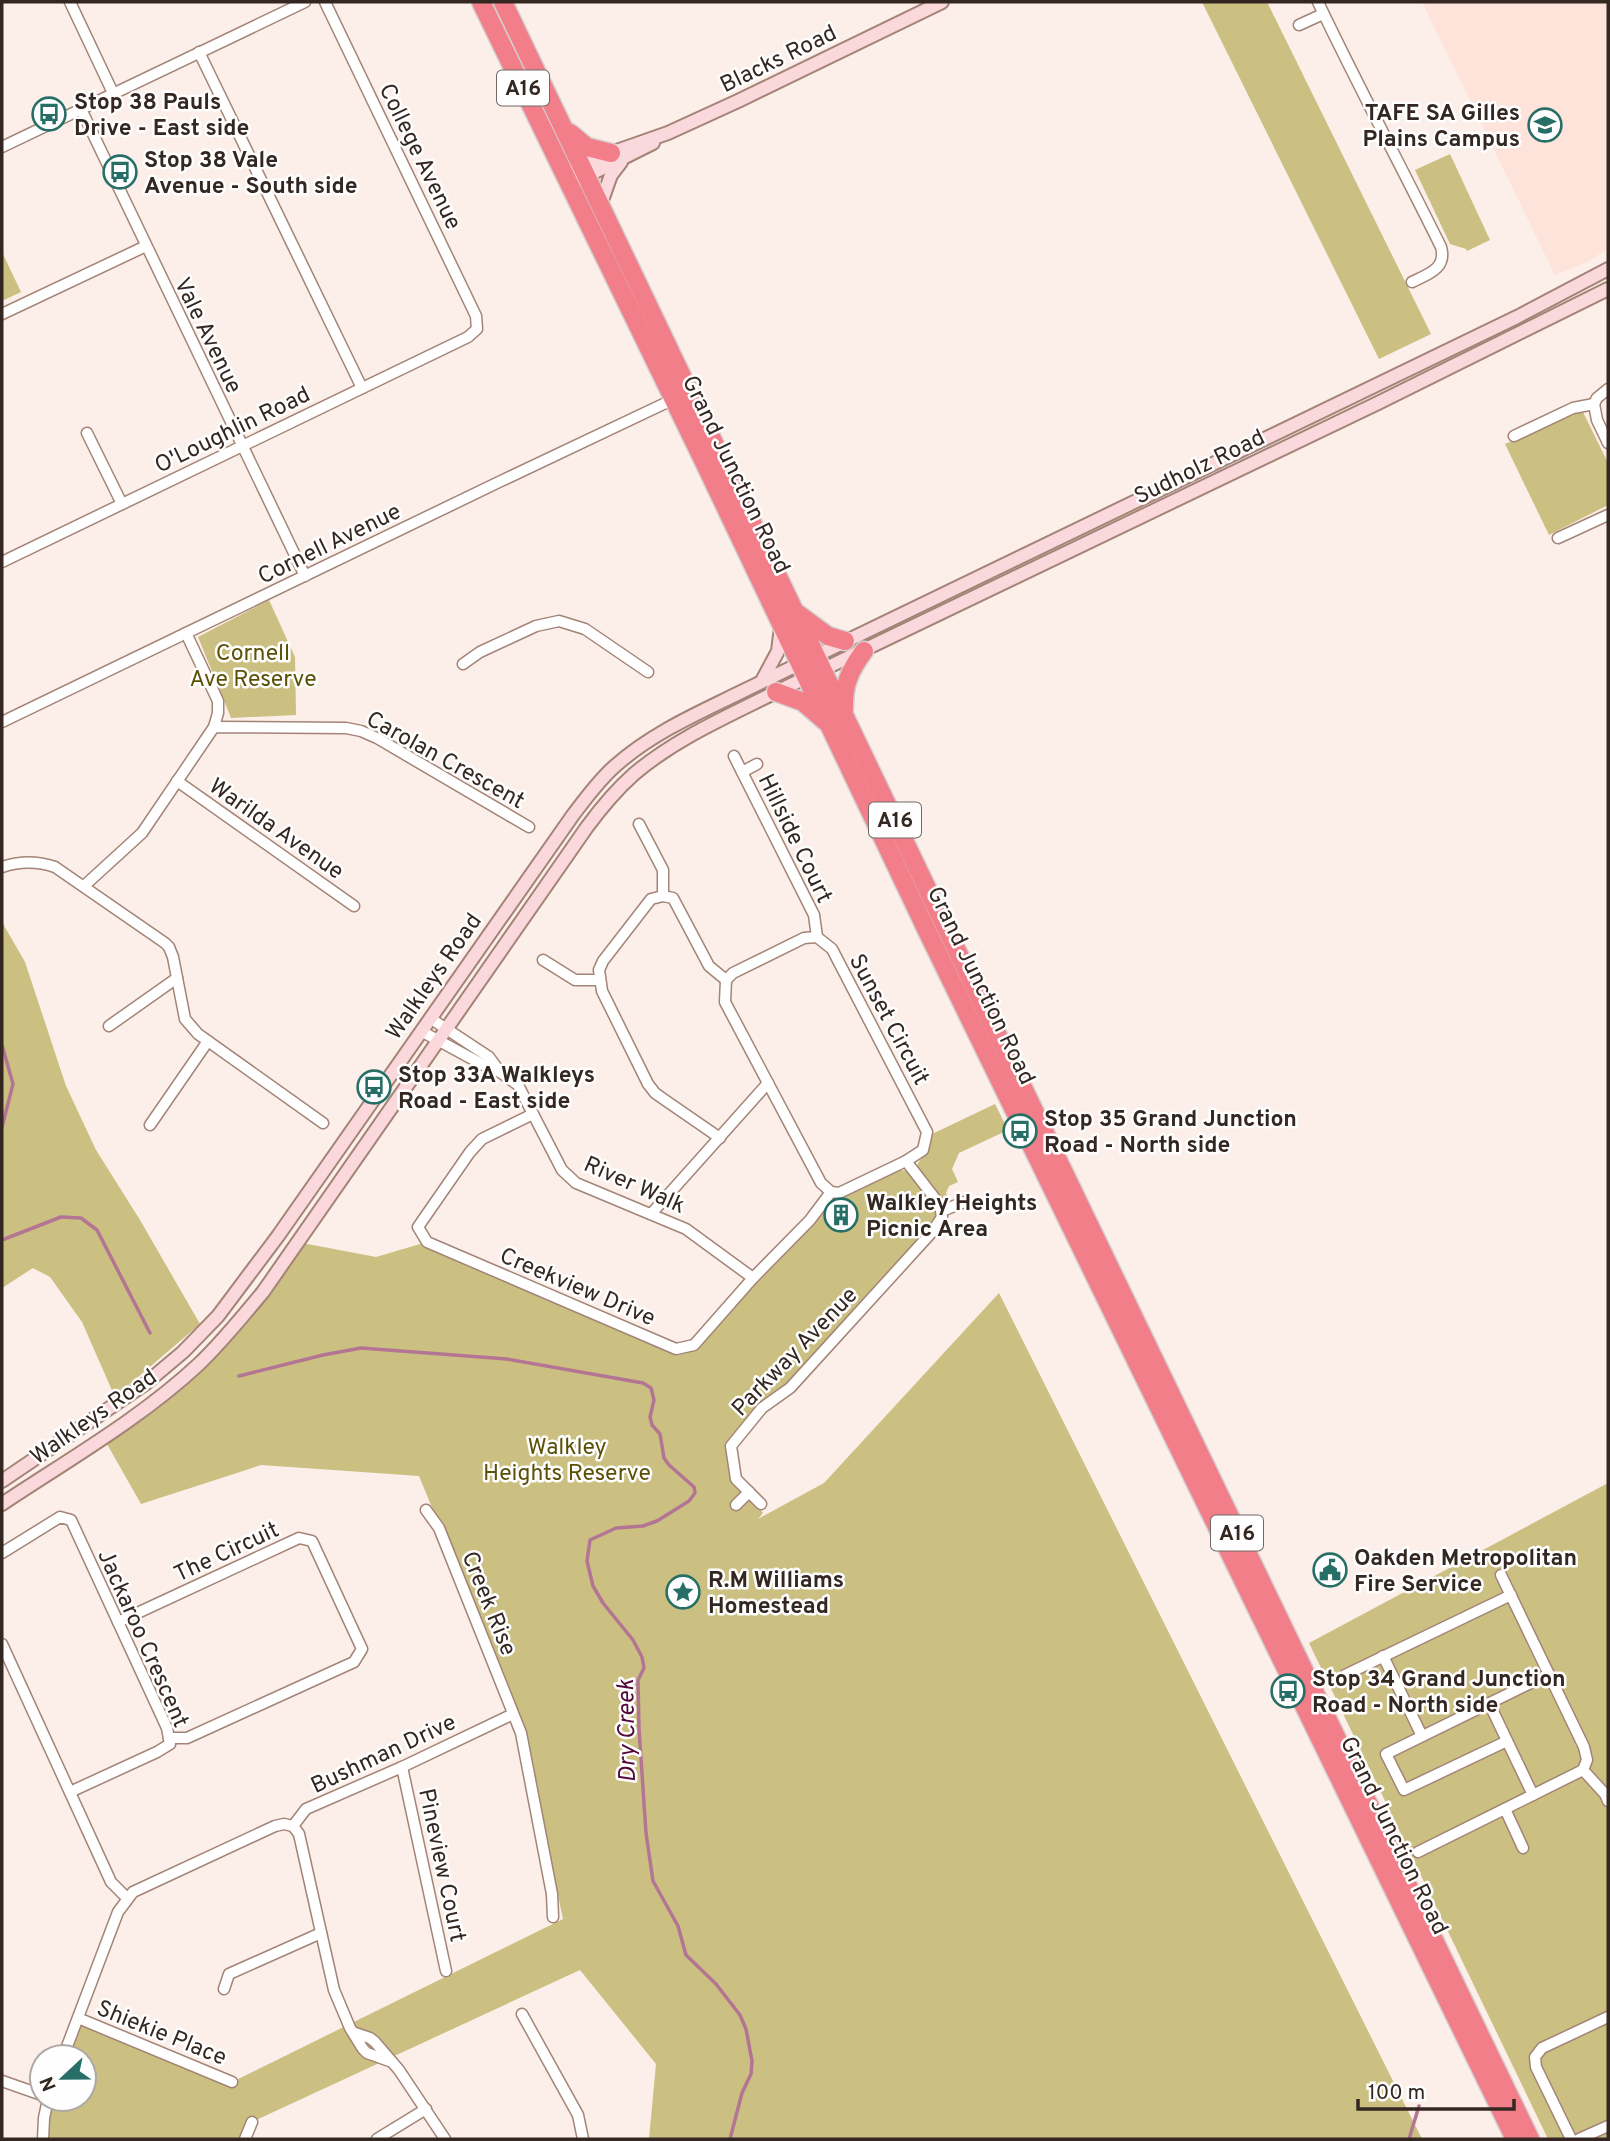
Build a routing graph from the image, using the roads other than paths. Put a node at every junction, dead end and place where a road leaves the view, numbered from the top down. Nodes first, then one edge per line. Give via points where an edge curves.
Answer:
1 (70, 2) edge
2 (305, 2) edge
3 (325, 2) edge
4 (481, 2) edge
5 (503, 2) edge
6 (943, 2) edge
7 (1318, 2) edge
8 (1323, 14) junction
9 (1298, 26) dead end
10 (199, 52) junction
11 (113, 93) junction
12 (81, 109) junction
13 (565, 128) junction
14 (2, 147) edge
15 (617, 156) junction
16 (586, 171) junction
17 (568, 179) junction
18 (601, 204) junction
19 (146, 246) junction
20 (1608, 269) edge
21 (1412, 282) dead end
22 (1608, 289) edge
23 (2, 314) edge
24 (477, 328) joint
25 (362, 388) junction
26 (1608, 389) edge
27 (682, 395) junction
28 (1594, 404) junction
29 (88, 433) dead end
30 (1514, 436) dead end
31 (1608, 443) edge
32 (242, 446) junction
33 (122, 504) junction
34 (1607, 520) edge
35 (1558, 538) dead end
36 (2, 562) edge
37 (304, 576) junction
38 (788, 617) junction
39 (186, 634) junction
40 (845, 641) junction
41 (863, 651) junction
42 (463, 664) dead end
43 (811, 666) junction
44 (648, 672) dead end
45 (761, 681) junction
46 (776, 692) junction
47 (837, 720) junction
48 (2, 722) edge
49 (214, 727) junction
50 (734, 757) dead end
51 (757, 764) dead end
52 (742, 772) junction
53 (177, 781) junction
54 (639, 824) dead end
55 (529, 827) dead end
56 (2, 867) edge
57 (84, 886) junction
58 (663, 896) junction
59 (354, 906) dead end
60 (817, 937) junction
61 (543, 960) dead end
62 (177, 978) junction
63 (600, 980) junction
64 (726, 981) junction
65 (430, 1018) junction
66 (109, 1026) dead end
67 (446, 1028) junction
68 (421, 1031) junction
69 (438, 1040) junction
70 (208, 1041) junction
71 (500, 1072) junction
72 (768, 1083) junction
73 (533, 1114) junction
74 (323, 1123) dead end
75 (150, 1125) dead end
76 (720, 1138) junction
77 (906, 1161) junction
78 (831, 1192) junction
79 (964, 1202) dead end
80 (942, 1211) junction
81 (651, 1214) junction
82 (752, 1278) junction
83 (2, 1481) edge
84 (749, 1492) junction
85 (2, 1504) edge
86 (761, 1504) dead end
87 (736, 1505) dead end
88 (426, 1510) dead end
89 (2, 1553) edge
90 (1501, 1575) dead end
91 (1511, 1595) junction
92 (118, 1622) junction
93 (2, 1644) edge
94 (1293, 1649) junction
95 (1383, 1656) junction
96 (1285, 1667) junction
97 (1549, 1674) junction
98 (1345, 1675) dead end
99 (1489, 1703) junction
100 (513, 1714) junction
101 (1422, 1736) junction
102 (169, 1738) junction
103 (1507, 1741) junction
104 (402, 1767) junction
105 (1583, 1770) junction
106 (70, 1792) junction
107 (1533, 1795) junction
108 (1608, 1801) edge
109 (1505, 1809) junction
110 (293, 1826) junction
111 (1523, 1848) dead end
112 (1418, 1852) dead end
113 (127, 1899) junction
114 (553, 1917) dead end
115 (321, 1933) junction
116 (446, 1971) dead end
117 (224, 1989) dead end
118 (522, 2014) dead end
119 (1608, 2017) edge
120 (78, 2018) junction
121 (68, 2043) edge
122 (2, 2081) edge
123 (232, 2082) dead end
124 (28, 2090) edge
125 (426, 2109) junction
126 (45, 2113) edge
127 (252, 2122) dead end
128 (1608, 2126) edge
129 (43, 2139) edge
130 (245, 2139) edge
131 (377, 2139) edge
132 (446, 2139) edge
133 (583, 2139) edge
134 (1515, 2139) edge
135 (1530, 2139) edge
136 (1571, 2139) edge
137 (1579, 2139) edge

1 - 11 street
2 - 10 street
3 - 24 street, College Avenue via 477,316
4 - 17 highway, Grand Junction Road / A16
5 - 13 highway, Grand Junction Road / A16
6 - 15 main road, Blacks Road
7 - 8 street
8 - 9 street
8 - 21 street via 1444,256 1434,271
10 - 11 street
10 - 25 street
11 - 12 street
12 - 14 street
12 - 19 street, Vale Avenue
13 - 15 highway via 587,147
13 - 16 highway, Grand Junction Road / A16
15 - 16 main road, Blacks Road
15 - 18 main road
16 - 17 main road, Blacks Road
16 - 18 highway, Grand Junction Road / A16
17 - 27 highway, Grand Junction Road / A16
18 - 27 highway, Grand Junction Road / A16
19 - 23 street
19 - 32 street, Vale Avenue
20 - 40 main road, Sudholz Road via 1493,329
22 - 41 main road, Sudholz Road
24 - 25 street, O'Loughlin Road via 468,337
25 - 32 street, O'Loughlin Road
26 - 28 street
27 - 37 street, Cornell Avenue
27 - 38 highway, Grand Junction Road / A16
28 - 30 street via 1573,408
28 - 31 street
29 - 33 street
32 - 33 street, O'Loughlin Road
32 - 37 street, Vale Avenue
33 - 36 street, O'Loughlin Road
34 - 35 street
37 - 39 street, Cornell Avenue
38 - 40 highway
38 - 43 highway, Grand Junction Road / A16
38 - 45 main road via 778,651
39 - 48 street, Cornell Avenue
39 - 49 street via 218,701
40 - 43 main road, Sudholz Road
41 - 43 main road, Sudholz Road
41 - 47 highway via 847,679
42 - 44 street via 536,626 559,621 585,629
43 - 45 main road, Walkleys Road
43 - 46 main road, Walkleys Road
43 - 47 highway, Grand Junction Road / A16
45 - 65 main road, Walkleys Road via 663,731 607,774 572,815
46 - 47 highway
46 - 67 main road, Walkleys Road via 687,738 619,789 586,827
47 - 94 highway, Grand Junction Road / A16
47 - 96 highway, Grand Junction Road / A16 via 929,935
49 - 53 street
49 - 55 street, Carolan Crescent via 346,727 361,731
50 - 52 street, Hillside Court
51 - 52 street
52 - 60 street, Hillside Court via 814,915
53 - 57 street via 142,833
53 - 59 street, Warilda Avenue
54 - 58 street via 663,870
56 - 57 street via 43,864
57 - 62 street via 165,943
58 - 63 street via 651,899 603,961
58 - 64 street via 673,898 709,967
60 - 64 street via 804,938 733,973
60 - 77 street, Sunset Circuit via 832,949 927,1132 923,1150
61 - 63 street via 575,980
62 - 66 street
62 - 70 street via 187,1024
63 - 76 street via 654,1093
64 - 72 street via 725,1002
65 - 67 street, River Walk
65 - 68 main road, Walkleys Road
67 - 69 main road, Walkleys Road
67 - 71 street, River Walk via 489,1057
68 - 69 street, River Walk
68 - 83 main road, Walkleys Road via 246,1281 207,1328 124,1400
69 - 71 street, River Walk
69 - 85 main road, Walkleys Road via 262,1292 218,1345 129,1420
70 - 74 street
70 - 75 street
71 - 73 street, River Walk via 518,1085
72 - 76 street
72 - 78 street via 821,1183
73 - 81 street, River Walk via 562,1170 576,1183
73 - 82 street, Creekview Drive via 482,1139 470,1152 418,1227 428,1242 676,1349 694,1345
76 - 81 street
77 - 78 street, Sunset Circuit via 839,1193
77 - 80 street
78 - 82 street, Creekview Drive
79 - 80 street
80 - 84 street, Parkway Avenue via 932,1232 731,1446 736,1479
81 - 82 street, River Walk via 686,1229
84 - 86 street, Parkway Avenue
84 - 87 street
88 - 100 street, Creek Rise via 439,1528
89 - 92 street, Jackaroo Crescent via 60,1517 71,1520
90 - 91 street
91 - 95 street
91 - 97 street
92 - 102 street, Jackaroo Crescent
92 - 102 street, The Circuit via 299,1538 312,1541 362,1649 354,1662 187,1738
93 - 106 street
94 - 96 highway
94 - 135 highway, Grand Junction Road / A16
95 - 98 street
95 - 101 street
96 - 134 highway, Grand Junction Road / A16
97 - 99 street
97 - 105 street via 1584,1747 1587,1760
99 - 101 street
99 - 103 street
100 - 104 street, Bushman Drive
100 - 114 street, Creek Rise via 521,1732
101 - 103 street via 1386,1754 1404,1790
102 - 106 street, Jackaroo Crescent via 170,1744 157,1752
103 - 107 street
104 - 110 street, Bushman Drive via 306,1810
104 - 116 street, Pineview Court
105 - 107 street
105 - 108 street
106 - 113 street via 111,1882
107 - 109 street
109 - 111 street
109 - 112 street
110 - 113 street, Bushman Drive via 275,1826 149,1883
110 - 115 street via 299,1834
113 - 120 street, Bushman Drive
115 - 117 street via 229,1974
115 - 125 street via 334,1990 350,2028 370,2038
118 - 133 street via 578,2115
119 - 136 street via 1542,2048 1535,2057
120 - 121 street, Bushman Drive
120 - 123 street, Shiekie Place
122 - 124 street
125 - 131 street
125 - 132 street
126 - 129 street
127 - 130 street
128 - 137 street

